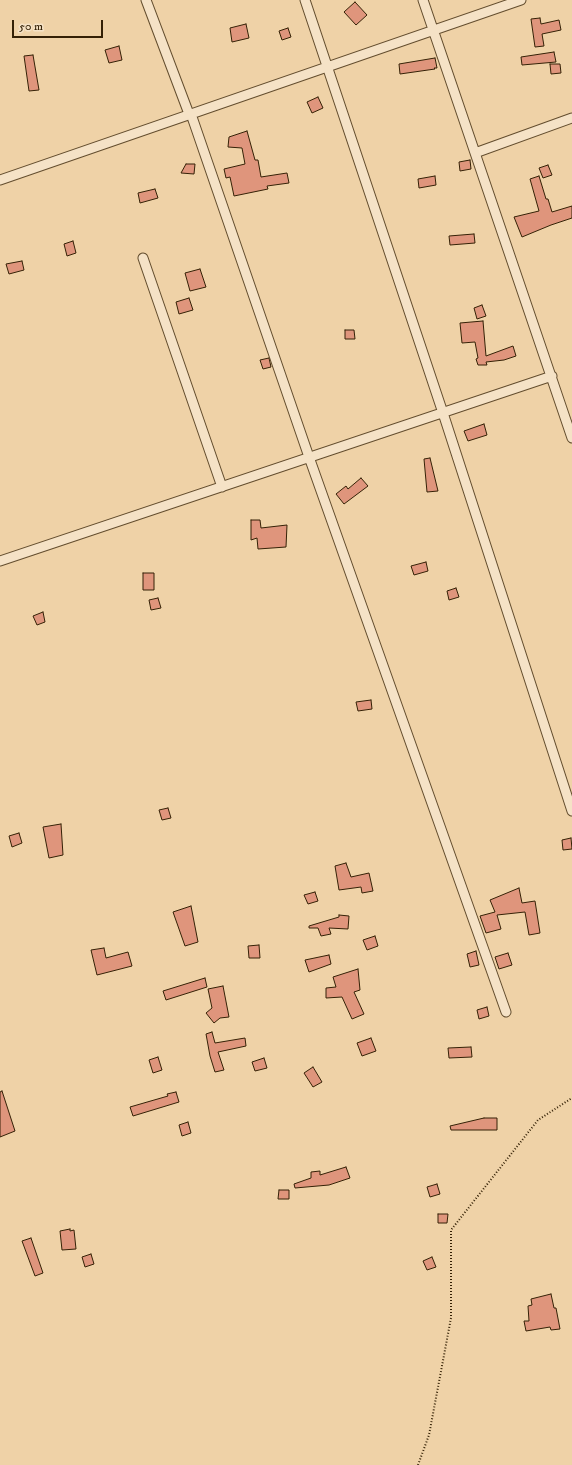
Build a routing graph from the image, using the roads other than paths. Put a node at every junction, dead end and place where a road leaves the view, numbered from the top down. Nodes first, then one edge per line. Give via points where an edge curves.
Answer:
1 (146, 0) edge
2 (305, 0) edge
3 (423, 0) edge
4 (521, 0) edge
5 (433, 30) junction
6 (328, 67) junction
7 (190, 114) junction
8 (572, 118) edge
9 (476, 153) junction
10 (0, 180) edge
11 (143, 258) dead end
12 (552, 376) junction
13 (443, 413) junction
14 (572, 438) edge
15 (309, 457) junction
16 (222, 487) junction
17 (0, 561) edge
18 (572, 811) edge
19 (506, 1012) dead end

1 - 7 street
2 - 6 street
3 - 5 street
4 - 5 street
5 - 6 street
5 - 9 street
6 - 7 street
6 - 13 street
7 - 10 street
7 - 15 street
8 - 9 street
9 - 12 street
11 - 16 street
12 - 13 street
12 - 14 street
13 - 15 street
13 - 18 street
15 - 16 street
15 - 19 street
16 - 17 street

